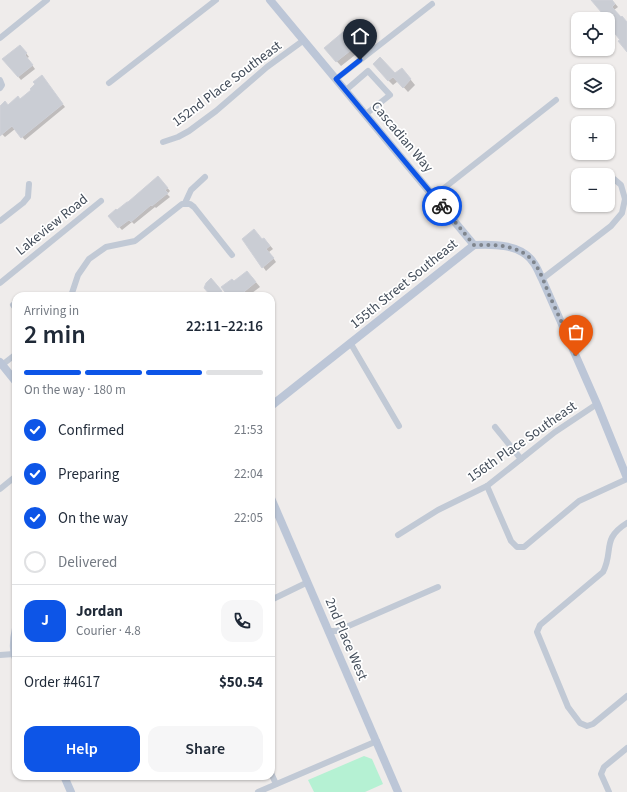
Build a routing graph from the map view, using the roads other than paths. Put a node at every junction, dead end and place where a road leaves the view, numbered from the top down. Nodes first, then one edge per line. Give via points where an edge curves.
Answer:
1 (47, 0) edge
2 (216, 0) edge
3 (270, 0) edge
4 (432, 4) dead end
5 (0, 38) edge
6 (304, 40) junction
7 (336, 79) junction
8 (109, 83) dead end
9 (346, 90) junction
10 (556, 100) dead end
11 (366, 114) junction
12 (163, 142) dead end
13 (205, 178) dead end
14 (615, 180) edge
15 (29, 184) dead end
16 (434, 196) junction
17 (101, 201) dead end
18 (185, 203) junction
19 (0, 221) edge
20 (474, 245) junction
21 (232, 255) dead end
22 (542, 279) junction
23 (0, 283) edge
24 (72, 292) edge
25 (351, 344) junction
26 (12, 357) edge
27 (1, 364) edge
28 (12, 377) edge
29 (275, 403) edge
30 (597, 404) junction
31 (399, 426) dead end
32 (495, 426) dead end
33 (521, 458) junction
34 (627, 478) edge
35 (12, 479) edge
36 (487, 486) junction
37 (0, 489) edge
38 (275, 507) edge
39 (627, 523) edge
40 (398, 535) dead end
41 (308, 582) junction
42 (438, 587) dead end
43 (275, 598) edge
44 (328, 631) junction
45 (0, 655) edge
46 (12, 657) edge
47 (627, 696) edge
48 (377, 741) junction
49 (627, 748) edge
50 (66, 780) edge
51 (274, 780) edge
52 (276, 784) junction
53 (71, 792) edge
54 (258, 792) edge
55 (398, 792) edge
56 (609, 792) edge

1 - 5 street
2 - 8 street
3 - 6 street, Cascadian Way
4 - 7 street
6 - 7 street, Cascadian Way
6 - 12 street, 152nd Place Southeast via 189,131
7 - 9 street, Cascadian Way
9 - 11 street, Cascadian Way
9 - 11 street via 368,71 390,95
10 - 16 street
11 - 16 street, Cascadian Way
13 - 18 street via 191,190
14 - 22 street via 621,184 625,199 622,213 611,226
15 - 19 street via 28,197
16 - 20 street, Cascadian Way
17 - 23 street, Lakeview Road
18 - 21 street via 194,207
18 - 24 street via 135,241 106,247 89,259 78,275
20 - 22 street via 497,244 526,255
20 - 25 street, 155th Street Southeast
22 - 30 street
25 - 29 street, 155th Street Southeast
25 - 31 street
26 - 27 street
27 - 28 street
30 - 33 street, 156th Place Southeast
30 - 34 street
32 - 33 street
33 - 36 street, 156th Place Southeast
34 - 36 street via 579,501 524,547 517,547 511,541
35 - 37 street
36 - 40 street, 156th Place Southeast via 438,510
38 - 41 street, 2nd Place West
39 - 47 street via 615,531 611,538 603,572 540,625 537,635 566,705 580,723 587,726 596,723
41 - 43 street
41 - 44 street, 2nd Place West
42 - 44 street via 337,631
44 - 48 street, 2nd Place West
45 - 46 street
48 - 52 street
48 - 55 street, 2nd Place West
49 - 56 street via 604,768 602,774
50 - 53 street
51 - 52 street
52 - 54 street

